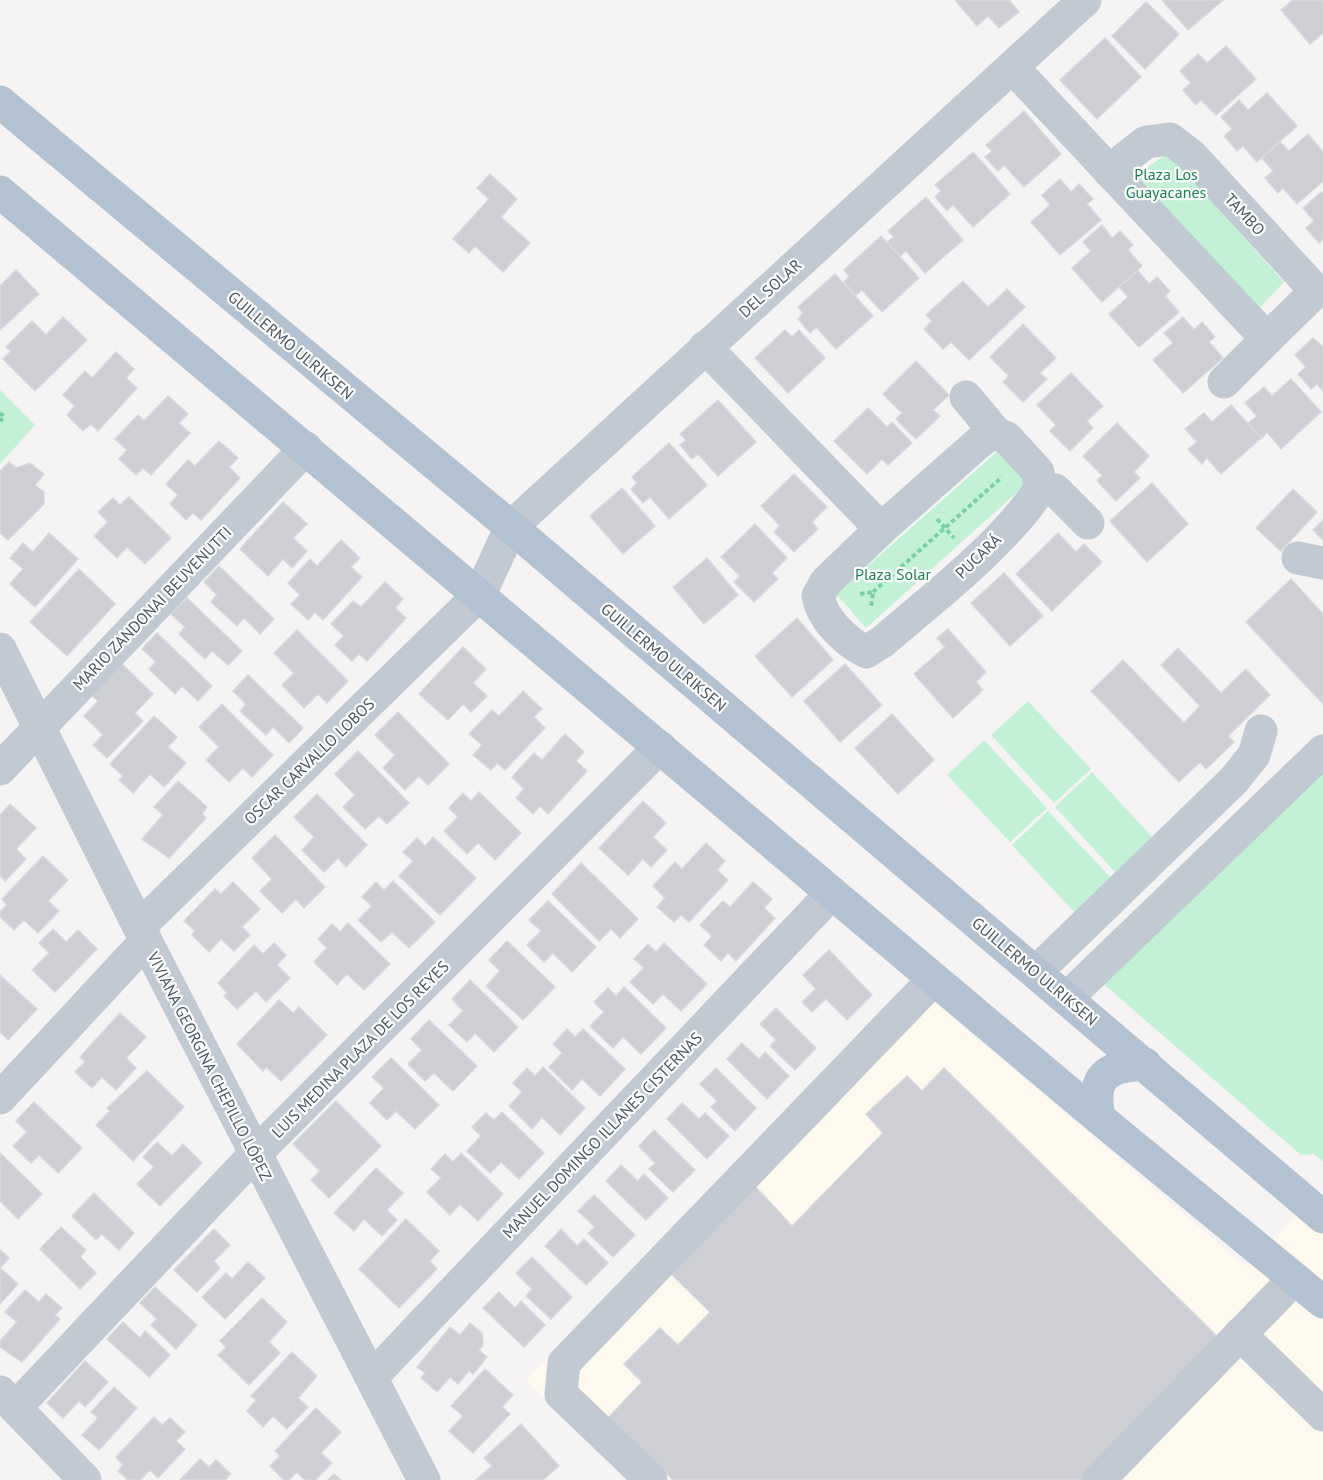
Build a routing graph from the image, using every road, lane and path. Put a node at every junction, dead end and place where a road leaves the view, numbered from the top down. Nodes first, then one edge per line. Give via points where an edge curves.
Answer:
1 (1085, 0) edge
2 (1013, 68) junction
3 (0, 102) edge
4 (1109, 171) junction
5 (0, 192) edge
6 (1320, 288) edge
7 (1267, 339) junction
8 (705, 347) junction
9 (1224, 382) dead end
10 (966, 397) dead end
11 (0, 413) edge
12 (0, 421) edge
13 (996, 433) junction
14 (306, 448) junction
15 (1025, 457) junction
16 (1040, 489) junction
17 (917, 496) junction
18 (1088, 523) dead end
19 (511, 527) junction
20 (881, 529) junction
21 (974, 561) junction
22 (873, 592) dead end
23 (480, 594) junction
24 (0, 649) edge
25 (40, 725) junction
26 (1261, 732) dead end
27 (660, 747) junction
28 (1323, 751) edge
29 (0, 769) edge
30 (832, 893) junction
31 (142, 934) junction
32 (1036, 972) junction
33 (934, 979) junction
34 (1067, 998) junction
35 (1145, 1064) junction
36 (0, 1098) edge
37 (1099, 1118) junction
38 (256, 1153) junction
39 (1323, 1217) edge
40 (1293, 1280) junction
41 (1323, 1302) edge
42 (1240, 1334) junction
43 (372, 1377) junction
44 (8, 1399) edge
45 (1323, 1415) edge
46 (85, 1480) edge
47 (424, 1480) edge
48 (651, 1480) edge
49 (1099, 1480) edge

1 - 2 street, DEL SOLAR
2 - 4 street
2 - 8 street, DEL SOLAR
3 - 19 main road, GUILLERMO ULRIKSEN
4 - 6 street, TAMBO via 1146,142 1170,139 1191,155
4 - 7 street
5 - 14 main road
6 - 7 street, TAMBO
7 - 9 street, TAMBO
8 - 19 street, DEL SOLAR
8 - 20 street
10 - 13 street
11 - 12 path via 4,417
13 - 15 street via 1007,438
13 - 17 street, PUCARÁ via 984,438
14 - 23 main road
14 - 25 street, MARIO ZANDONAI BEUVENUTTI
15 - 16 street via 1038,472
15 - 22 path
16 - 18 street via 1055,490
16 - 21 street, PUCARÁ
17 - 20 street, PUCARÁ
17 - 21 path
19 - 23 street, DEL SOLAR
19 - 32 main road, GUILLERMO ULRIKSEN
20 - 21 street, PUCARÁ via 826,582 818,596 821,610 853,645 866,652
23 - 27 main road
23 - 31 street, OSCAR CARVALLO LOBOS
24 - 25 street, VIVIANA GEORGINA CHEPILLO LÓPEZ
25 - 29 street, MARIO ZANDONAI BEUVENUTTI
25 - 31 street, VIVIANA GEORGINA CHEPILLO LÓPEZ
26 - 32 street via 1254,755 1234,780
27 - 30 main road
27 - 38 street, LUIS MEDINA PLAZA DE LOS REYES
28 - 34 street
30 - 33 main road
30 - 43 street, MANUEL DOMINGO ILLANES CISTERNAS
31 - 36 street, OSCAR CARVALLO LOBOS
31 - 38 street, VIVIANA GEORGINA CHEPILLO LÓPEZ
32 - 34 main road, GUILLERMO ULRIKSEN
33 - 37 main road
33 - 48 street via 564,1363 561,1394
34 - 35 main road, GUILLERMO ULRIKSEN
35 - 37 main road via 1120,1065 1103,1077 1095,1097
35 - 39 main road, GUILLERMO ULRIKSEN
37 - 40 main road
38 - 43 street, VIVIANA GEORGINA CHEPILLO LÓPEZ
38 - 44 street, LUIS MEDINA PLAZA DE LOS REYES
40 - 41 main road
40 - 42 street
42 - 45 street
42 - 49 street
43 - 47 street, VIVIANA GEORGINA CHEPILLO LÓPEZ
44 - 46 street

